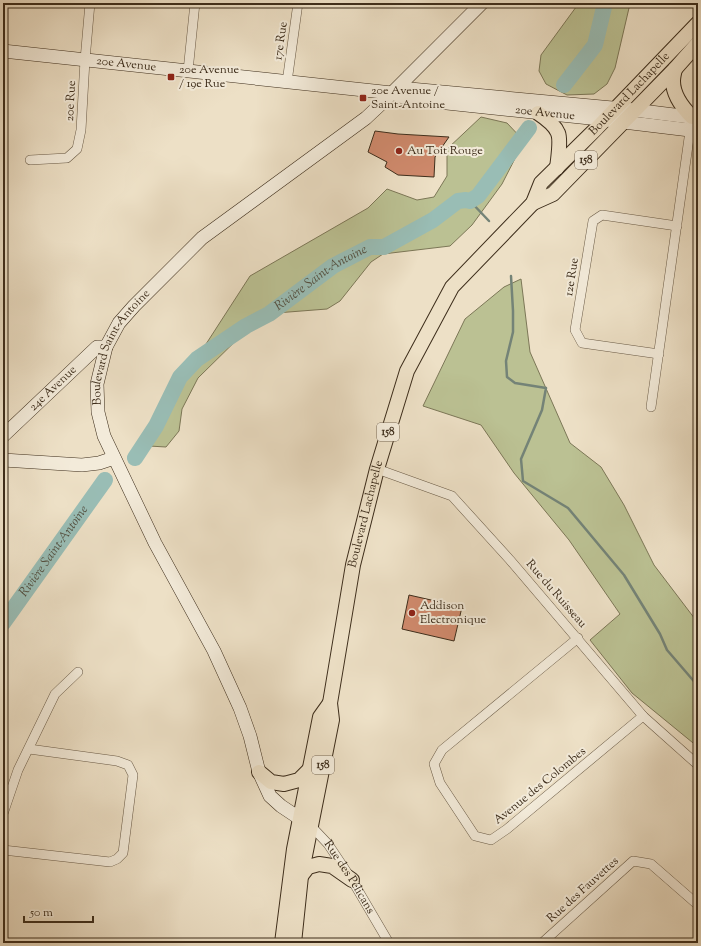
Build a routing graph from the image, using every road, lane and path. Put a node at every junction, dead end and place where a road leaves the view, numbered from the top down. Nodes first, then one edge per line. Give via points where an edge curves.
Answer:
1 (90, 3) edge
2 (195, 3) edge
3 (298, 3) edge
4 (482, 3) edge
5 (698, 23) edge
6 (698, 43) edge
7 (3, 52) edge
8 (85, 60) junction
9 (675, 68) junction
10 (188, 71) junction
11 (287, 82) junction
12 (392, 93) junction
13 (615, 109) junction
14 (634, 110) junction
15 (538, 113) junction
16 (605, 120) junction
17 (622, 122) junction
18 (695, 124) edge
19 (30, 160) dead end
20 (557, 168) junction
21 (533, 203) junction
22 (677, 226) junction
23 (106, 347) junction
24 (659, 354) junction
25 (652, 407) dead end
26 (3, 436) edge
27 (114, 458) junction
28 (3, 460) edge
29 (376, 469) junction
30 (578, 638) junction
31 (78, 672) dead end
32 (330, 703) junction
33 (644, 716) junction
34 (29, 749) junction
35 (698, 765) edge
36 (310, 769) junction
37 (259, 772) junction
38 (3, 814) edge
39 (305, 823) junction
40 (3, 850) edge
41 (301, 876) junction
42 (352, 880) junction
43 (698, 905) edge
44 (282, 943) edge
45 (294, 943) edge
46 (389, 943) edge
47 (542, 943) edge

1 - 8 street, 20e Rue
2 - 10 street
3 - 11 street, 17e Rue
4 - 12 street, Boulevard Saint-Antoine
5 - 13 main road, Boulevard Lachapelle / 158
6 - 9 main road, Boulevard Lachapelle / 158
7 - 8 street, 20e Avenue
8 - 10 street, 20e Avenue
8 - 19 street, 20e Rue via 81,130 77,149 67,158
9 - 14 main road, Boulevard Lachapelle / 158
9 - 18 main road via 673,83 676,96
10 - 11 street, 20e Avenue
11 - 12 street, 20e Avenue
12 - 13 street, 20e Avenue via 410,89
12 - 15 street, 20e Avenue via 409,99
12 - 23 street, Boulevard Saint-Antoine via 366,118 202,238 119,323
13 - 14 street, 20e Avenue
13 - 16 main road, Boulevard Lachapelle / 158
14 - 17 main road, Boulevard Lachapelle / 158
14 - 18 street, 20e Avenue
15 - 16 street, 20e Avenue
15 - 20 main road via 548,120 558,133
16 - 17 street, 20e Avenue
16 - 20 main road, Boulevard Lachapelle / 158
17 - 18 street, 20e Avenue
17 - 21 main road, Boulevard Lachapelle / 158 via 553,194
18 - 22 street
20 - 21 main road, Boulevard Lachapelle / 158 via 541,183
21 - 29 main road, Boulevard Lachapelle / 158 via 452,287 406,370
22 - 24 street
22 - 24 street, 12e Rue via 602,215 593,221 576,330 582,343
23 - 26 street, 24e Avenue via 97,347
23 - 27 street, Boulevard Saint-Antoine via 97,384 98,412 104,436
24 - 25 street
27 - 28 street via 82,465
27 - 37 street, Boulevard Saint-Antoine via 155,543 214,651 240,708
29 - 30 street, Rue du Ruisseau via 452,496
29 - 32 main road, Boulevard Lachapelle / 158 via 353,565
30 - 33 street, Rue du Ruisseau
30 - 33 street, Avenue des Colombes via 442,750 434,764 440,783 475,836 491,840 507,829
31 - 34 street via 55,694
32 - 36 main road, Boulevard Lachapelle / 158 via 320,717
32 - 39 main road, Boulevard Lachapelle / 158 via 332,720
33 - 35 street, Rue du Ruisseau
34 - 38 street via 18,770
34 - 40 street via 117,760 128,765 133,775 123,853 110,862
36 - 37 main road via 299,780 284,784 272,782
36 - 39 main road, Boulevard Lachapelle / 158
37 - 39 street, Boulevard Saint-Antoine via 270,796
39 - 41 main road, Boulevard Lachapelle / 158
39 - 42 street, Rue des Pélicans via 328,844
39 - 44 main road, Boulevard Lachapelle / 158 via 294,849
41 - 42 main road via 308,867 319,864 332,866
41 - 45 main road, 158
42 - 46 street, Rue des Pélicans
43 - 47 street, Rue des Fauvettes via 651,864 633,862

